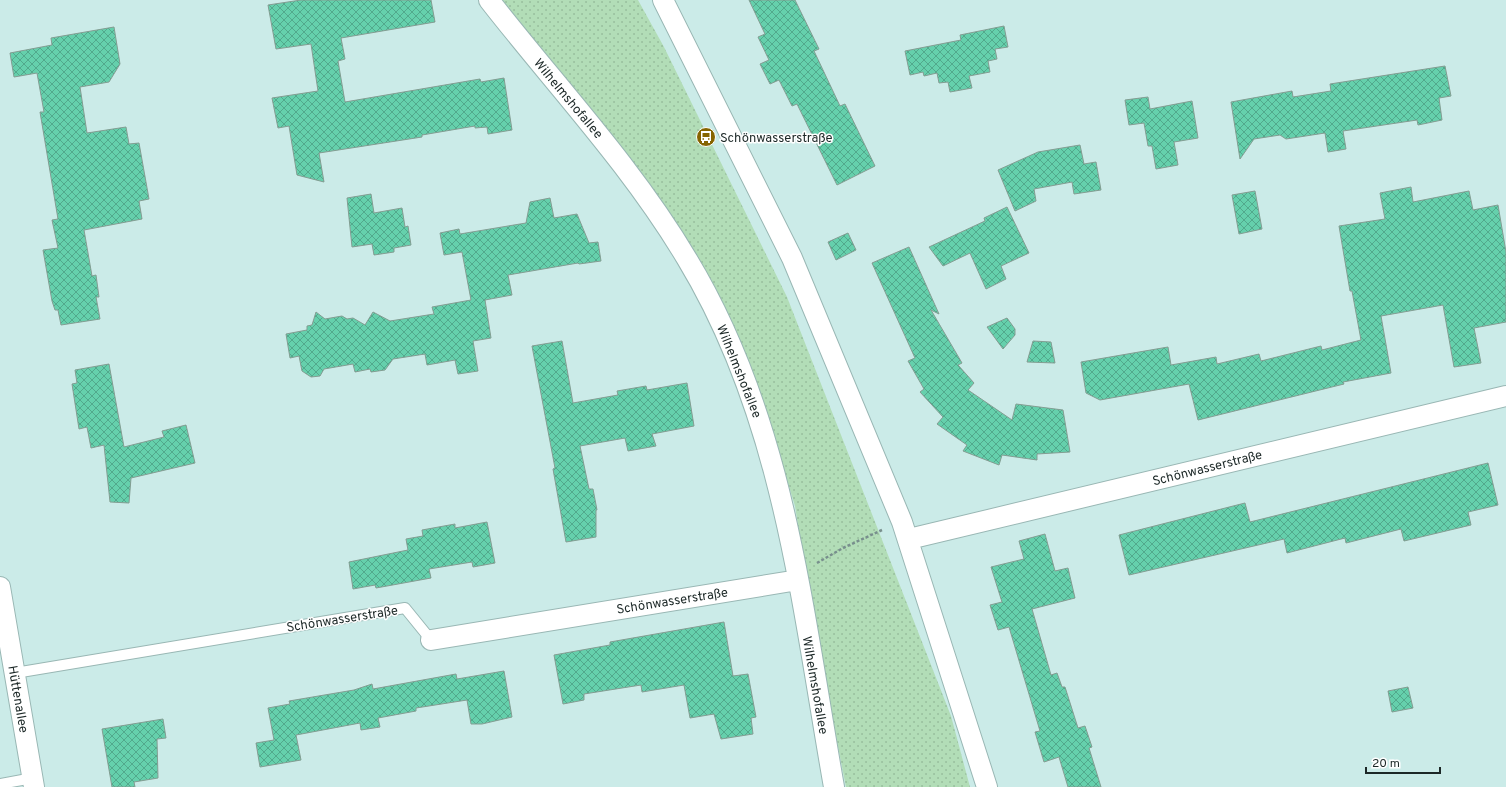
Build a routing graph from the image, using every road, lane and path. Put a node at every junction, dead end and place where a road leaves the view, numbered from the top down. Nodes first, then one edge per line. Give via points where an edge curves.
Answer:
1 (489, 0) edge
2 (663, 0) edge
3 (1506, 396) edge
4 (905, 530) junction
5 (797, 575) junction
6 (0, 587) edge
7 (432, 640) joint
8 (15, 673) junction
9 (33, 783) edge
10 (0, 784) edge
11 (834, 787) edge
12 (987, 787) edge

1 - 5 street, Wilhelmshofallee via 612,149 647,195 688,260 730,341 759,418 776,473
2 - 4 street via 792,258
3 - 4 street, Schönwasserstraße
4 - 5 path via 843,548
4 - 12 street
5 - 7 street, Schönwasserstraße
5 - 11 street, Wilhelmshofallee
6 - 8 street, Hüttenallee
7 - 8 lane, Schönwasserstraße via 405,608
8 - 9 street, Hüttenallee
9 - 10 lane

